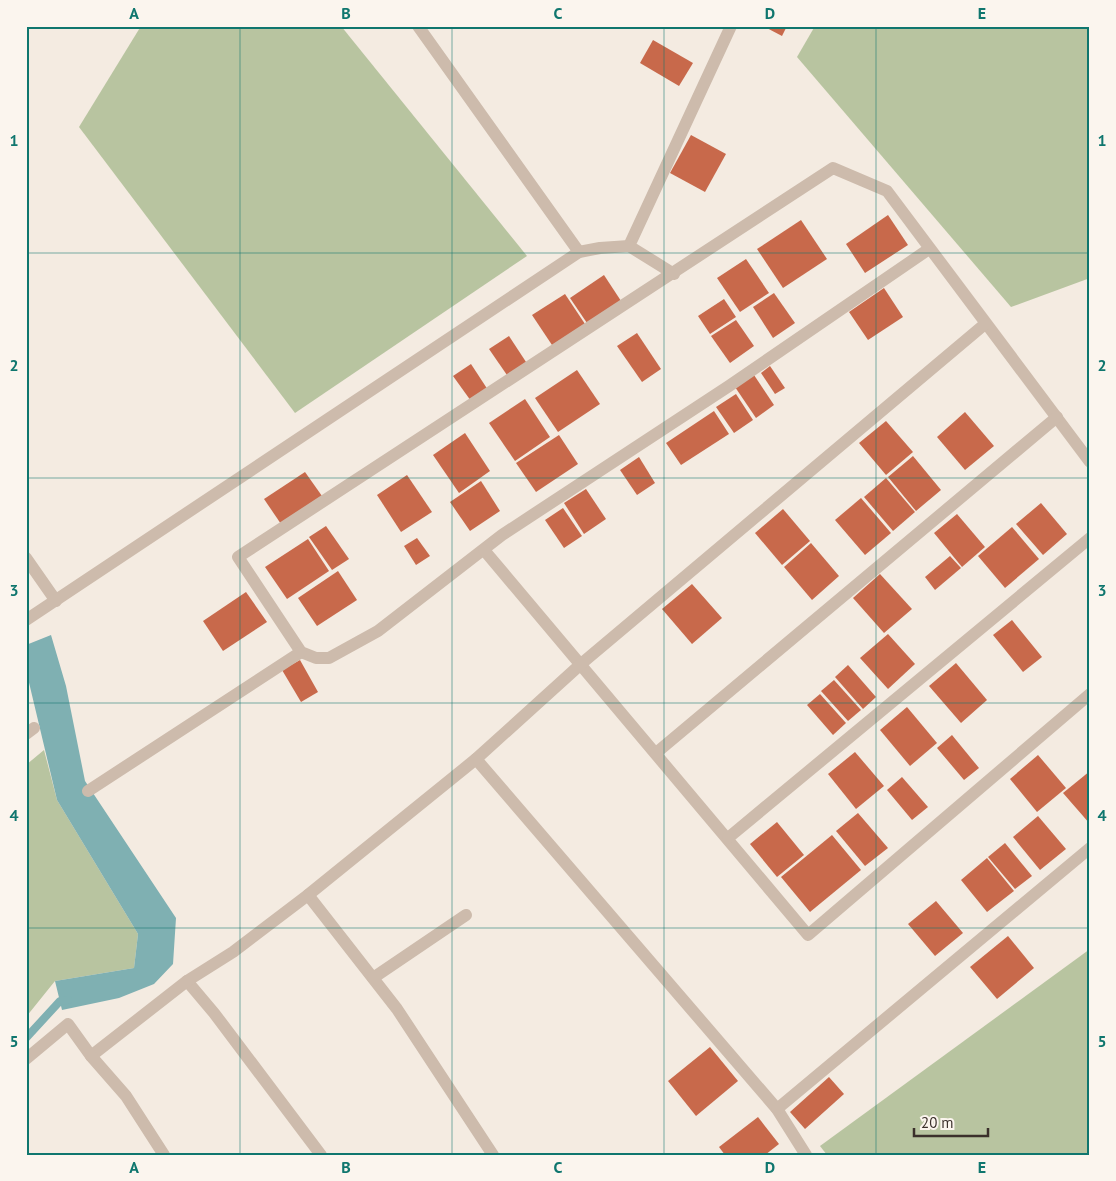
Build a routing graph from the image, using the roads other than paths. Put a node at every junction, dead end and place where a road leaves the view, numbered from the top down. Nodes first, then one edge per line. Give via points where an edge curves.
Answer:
1 (418, 26) edge
2 (731, 26) edge
3 (629, 246) junction
4 (929, 249) junction
5 (578, 252) junction
6 (674, 274) junction
7 (985, 324) junction
8 (1057, 417) junction
9 (1090, 462) edge
10 (1090, 538) edge
11 (484, 550) junction
12 (26, 558) edge
13 (56, 601) junction
14 (26, 620) edge
15 (302, 652) junction
16 (581, 664) junction
17 (1090, 694) edge
18 (656, 753) junction
19 (476, 759) junction
20 (88, 791) dead end
21 (728, 838) junction
22 (1090, 848) edge
23 (308, 895) junction
24 (466, 916) dead end
25 (373, 978) junction
26 (187, 981) junction
27 (91, 1056) junction
28 (26, 1059) edge
29 (777, 1108) junction
30 (159, 1153) edge
31 (321, 1155) edge
32 (493, 1155) edge
33 (806, 1155) edge

1 - 5 street
2 - 3 street
3 - 5 street
3 - 6 street
4 - 6 street via 887,191 833,168
4 - 7 street
4 - 11 street
5 - 13 street
6 - 15 street via 238,557
7 - 8 street
7 - 16 street
8 - 9 street
8 - 18 street
10 - 21 street
11 - 15 street via 378,631 328,658 316,658
11 - 16 street
12 - 13 street
13 - 14 street
15 - 20 street
16 - 18 street
16 - 19 street
17 - 21 street via 808,935
18 - 21 street
19 - 23 street
19 - 29 street
22 - 29 street
23 - 25 street
23 - 26 street via 233,952
24 - 25 street
25 - 32 street
26 - 27 street
26 - 31 street
27 - 28 street via 68,1024
27 - 30 street via 126,1096
29 - 33 street

